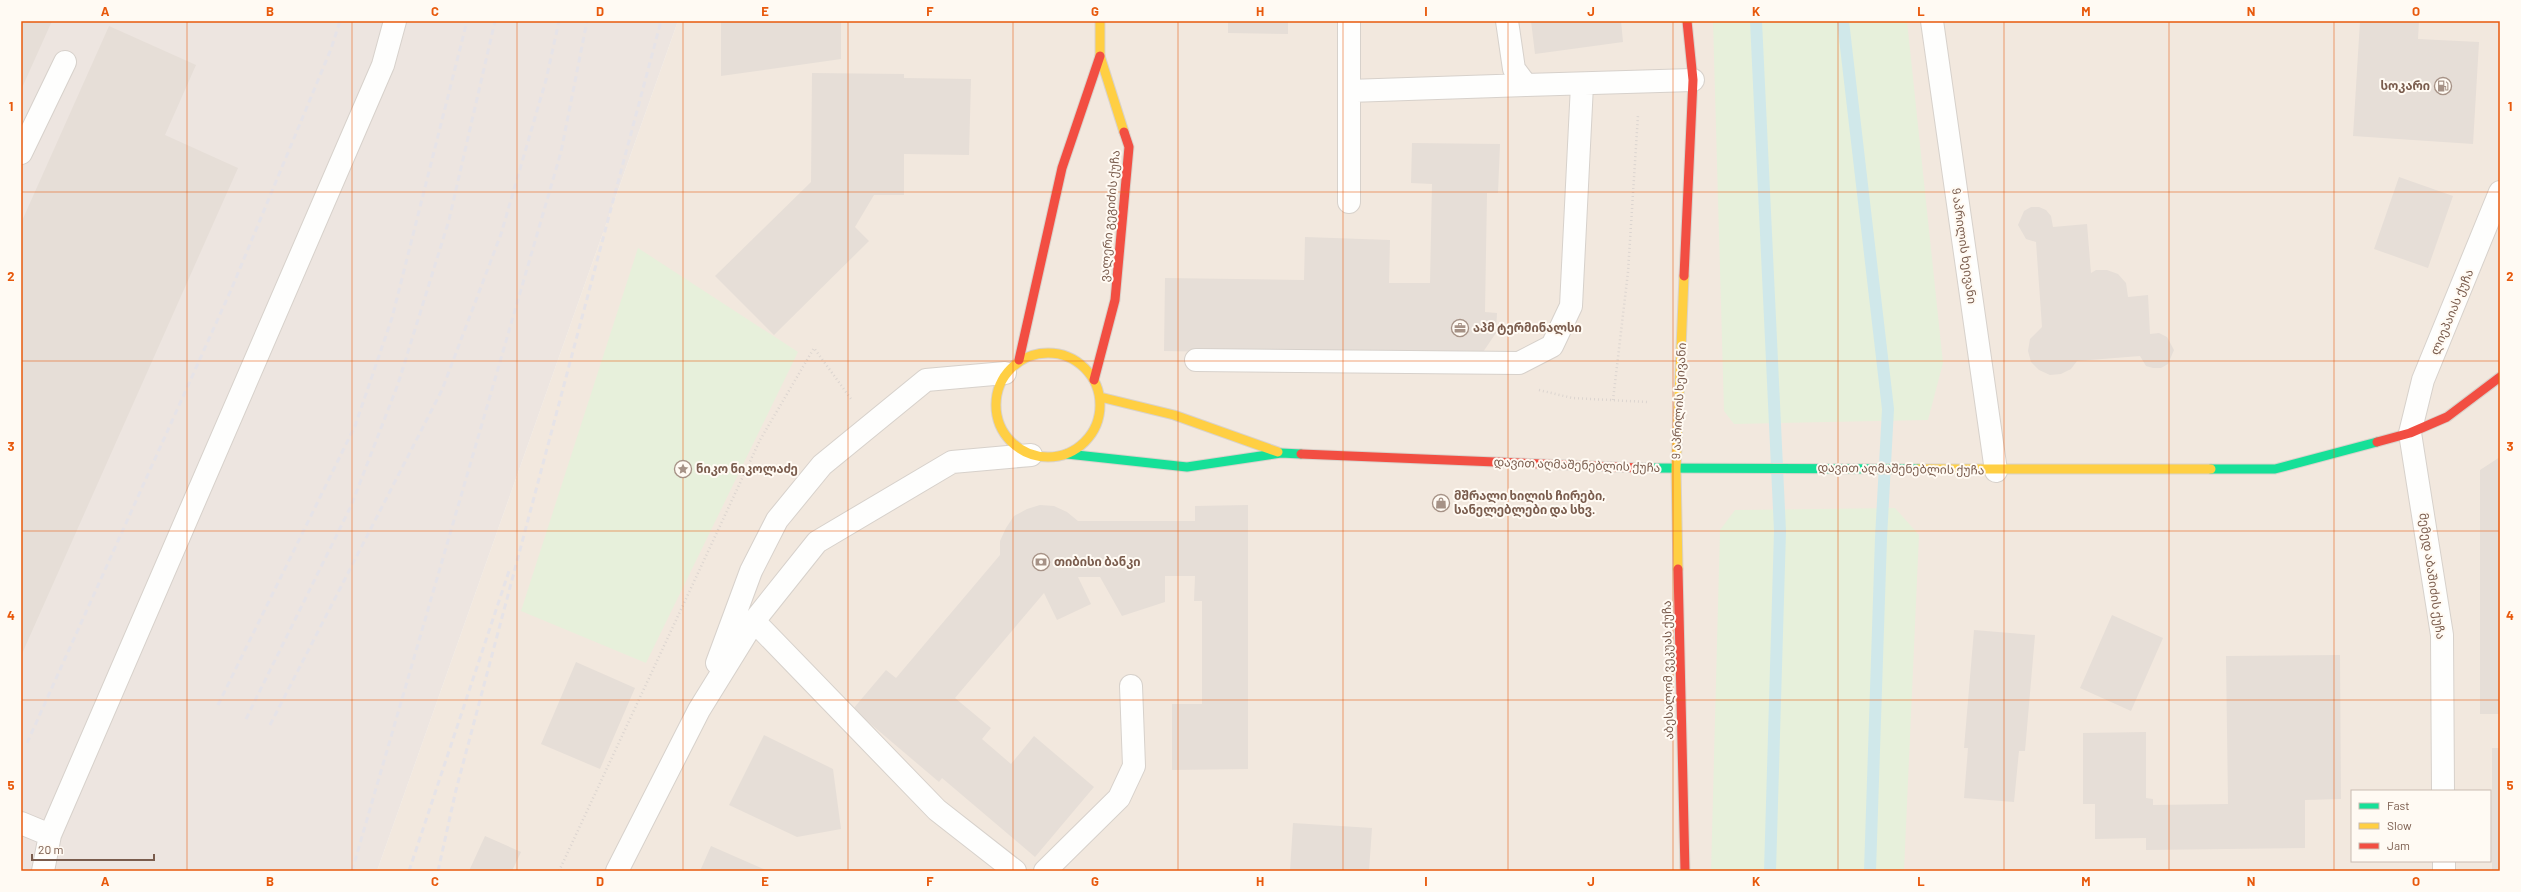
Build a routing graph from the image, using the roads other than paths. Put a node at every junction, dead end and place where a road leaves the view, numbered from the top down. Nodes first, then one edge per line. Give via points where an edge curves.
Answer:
1 (395, 21) edge
2 (1100, 21) edge
3 (1349, 21) edge
4 (1507, 21) edge
5 (1687, 21) edge
6 (1932, 21) edge
7 (1100, 56) junction
8 (65, 62) dead end
9 (1693, 80) junction
10 (1526, 85) junction
11 (1582, 85) junction
12 (1349, 91) junction
13 (21, 153) edge
14 (2500, 192) edge
15 (1349, 202) dead end
16 (1196, 360) dead end
17 (1012, 367) junction
18 (2500, 377) edge
19 (1094, 380) junction
20 (1100, 397) junction
21 (2410, 433) junction
22 (1281, 453) junction
23 (1067, 454) junction
24 (1031, 455) junction
25 (1676, 469) junction
26 (1996, 471) junction
27 (754, 621) junction
28 (1131, 686) dead end
29 (699, 710) junction
30 (2443, 790) edge
31 (21, 823) edge
32 (50, 835) junction
33 (43, 871) edge
34 (617, 871) edge
35 (1015, 871) edge
36 (1045, 871) edge
37 (1685, 871) edge

1 - 32 street via 383,65
2 - 7 street, ვალერი გეგიძის ქუჩა
3 - 12 street
4 - 10 street via 1514,69
5 - 9 street, 9 აპრილის ხეივანი
6 - 26 street, 9 აპრილის ხეივანი
7 - 17 street, ვალერი გეგიძის ქუჩა via 1062,168
7 - 19 street, ვალერი გეგიძის ქუჩა via 1129,147 1114,300
8 - 13 street
9 - 11 street
9 - 25 street, 9 აპრილის ხეივანი
10 - 11 street
10 - 12 street
11 - 16 street via 1571,306 1552,346 1519,363
12 - 15 street
14 - 21 street, ლიეპაიას ქუჩა via 2423,380
17 - 19 street via 1035,353 1052,352 1069,356 1084,366
17 - 24 street via 996,392 995,413 1001,431 1014,446
17 - 29 street via 926,380 822,465 777,520 751,571
18 - 21 street, დავით აღმაშენებლის ქუჩა via 2447,417
19 - 20 street
20 - 22 street, დავით აღმაშენებლის ქუჩა via 1174,415
20 - 23 street via 1100,415 1093,431 1082,445
21 - 26 street, დავით აღმაშენებლის ქუჩა via 2275,469
21 - 30 street, მემედ აბაშიძის ქუჩა via 2442,635
22 - 23 street, დავით აღმაშენებლის ქუჩა via 1187,466
22 - 25 street, დავით აღმაშენებლის ქუჩა
23 - 24 street via 1050,458
24 - 27 street via 952,462 817,542
25 - 26 street, დავით აღმაშენებლის ქუჩა
25 - 37 street, აბესალომ ვეკუას ქუჩა
27 - 29 street
27 - 35 street via 937,810
28 - 36 street via 1134,766 1120,798
29 - 34 street
31 - 32 street
32 - 33 street

